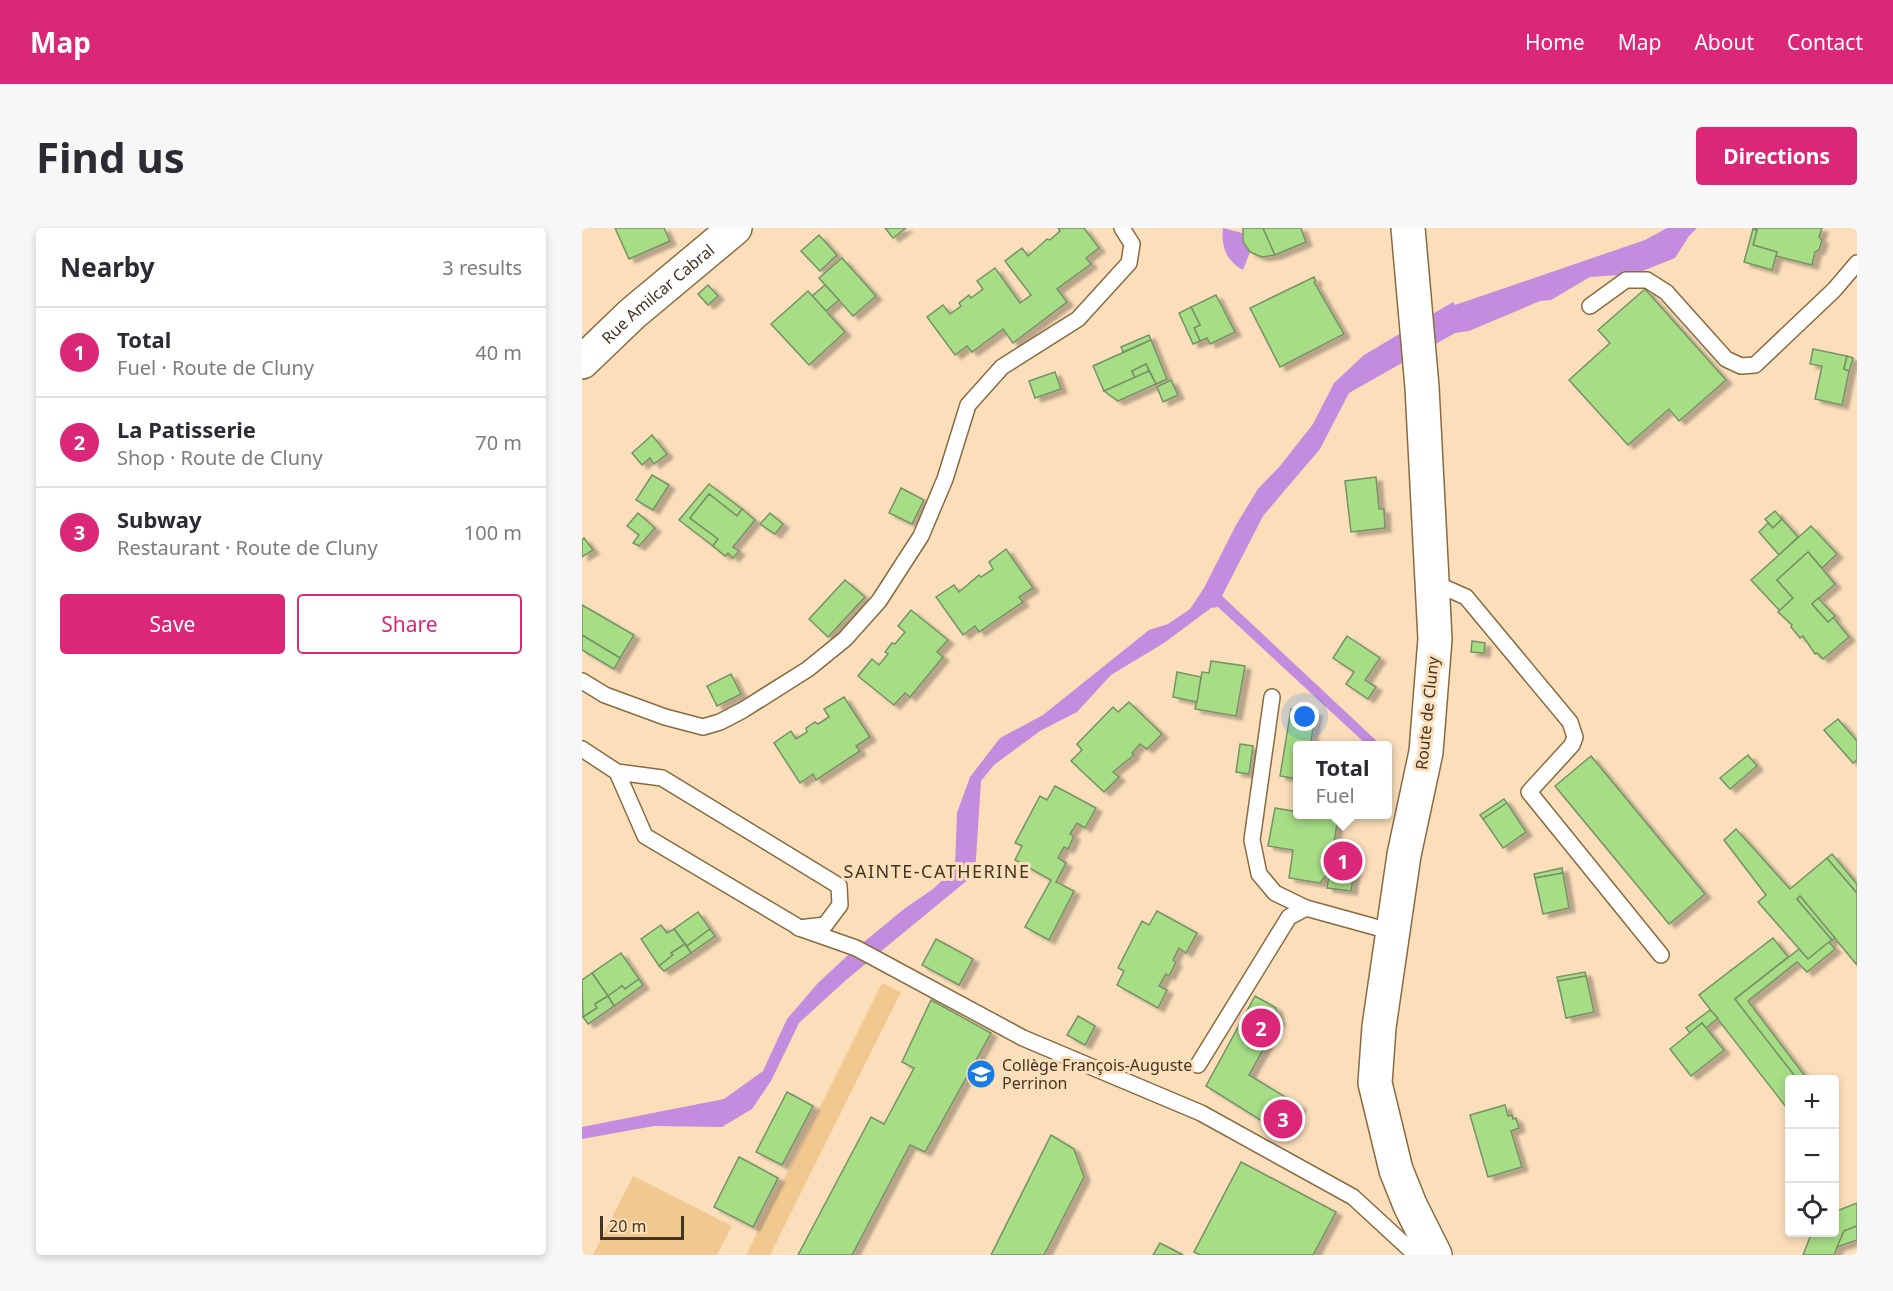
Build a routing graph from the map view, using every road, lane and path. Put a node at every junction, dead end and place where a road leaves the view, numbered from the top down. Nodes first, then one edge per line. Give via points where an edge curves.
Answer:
1 (735, 228) edge
2 (1122, 228) edge
3 (1408, 228) edge
4 (1857, 263) edge
5 (1590, 306) dead end
6 (582, 362) edge
7 (1432, 582) junction
8 (582, 681) edge
9 (1272, 698) dead end
10 (582, 749) edge
11 (616, 772) junction
12 (1306, 908) junction
13 (799, 928) junction
14 (1392, 932) junction
15 (1661, 955) dead end
16 (1198, 1065) dead end
17 (1416, 1255) edge
18 (1436, 1255) edge

1 - 6 main road, Rue Amilcar Cabral via 632,314
2 - 8 lane via 1132,244 1129,263 1116,278 1078,319 1002,367 968,405 945,479 921,536 879,601 845,639 808,669 743,710 703,727 605,695
3 - 7 main road, Route de Cluny via 1422,387
4 - 5 lane via 1834,290 1755,364 1741,366 1726,359 1665,292 1647,280 1626,280
7 - 14 main road, Route de Cluny via 1435,639 1426,752
7 - 15 lane via 1466,597 1570,722 1575,737 1572,745 1529,792
9 - 12 lane via 1252,840 1259,874 1275,893
10 - 11 lane
11 - 13 lane via 645,836
11 - 13 lane via 662,778 839,886 840,905 825,925
12 - 14 lane
12 - 16 lane via 1289,917
13 - 17 lane via 856,948 1023,1038 1201,1113 1353,1197
14 - 18 main road, Route de Cluny via 1375,1083 1396,1170

